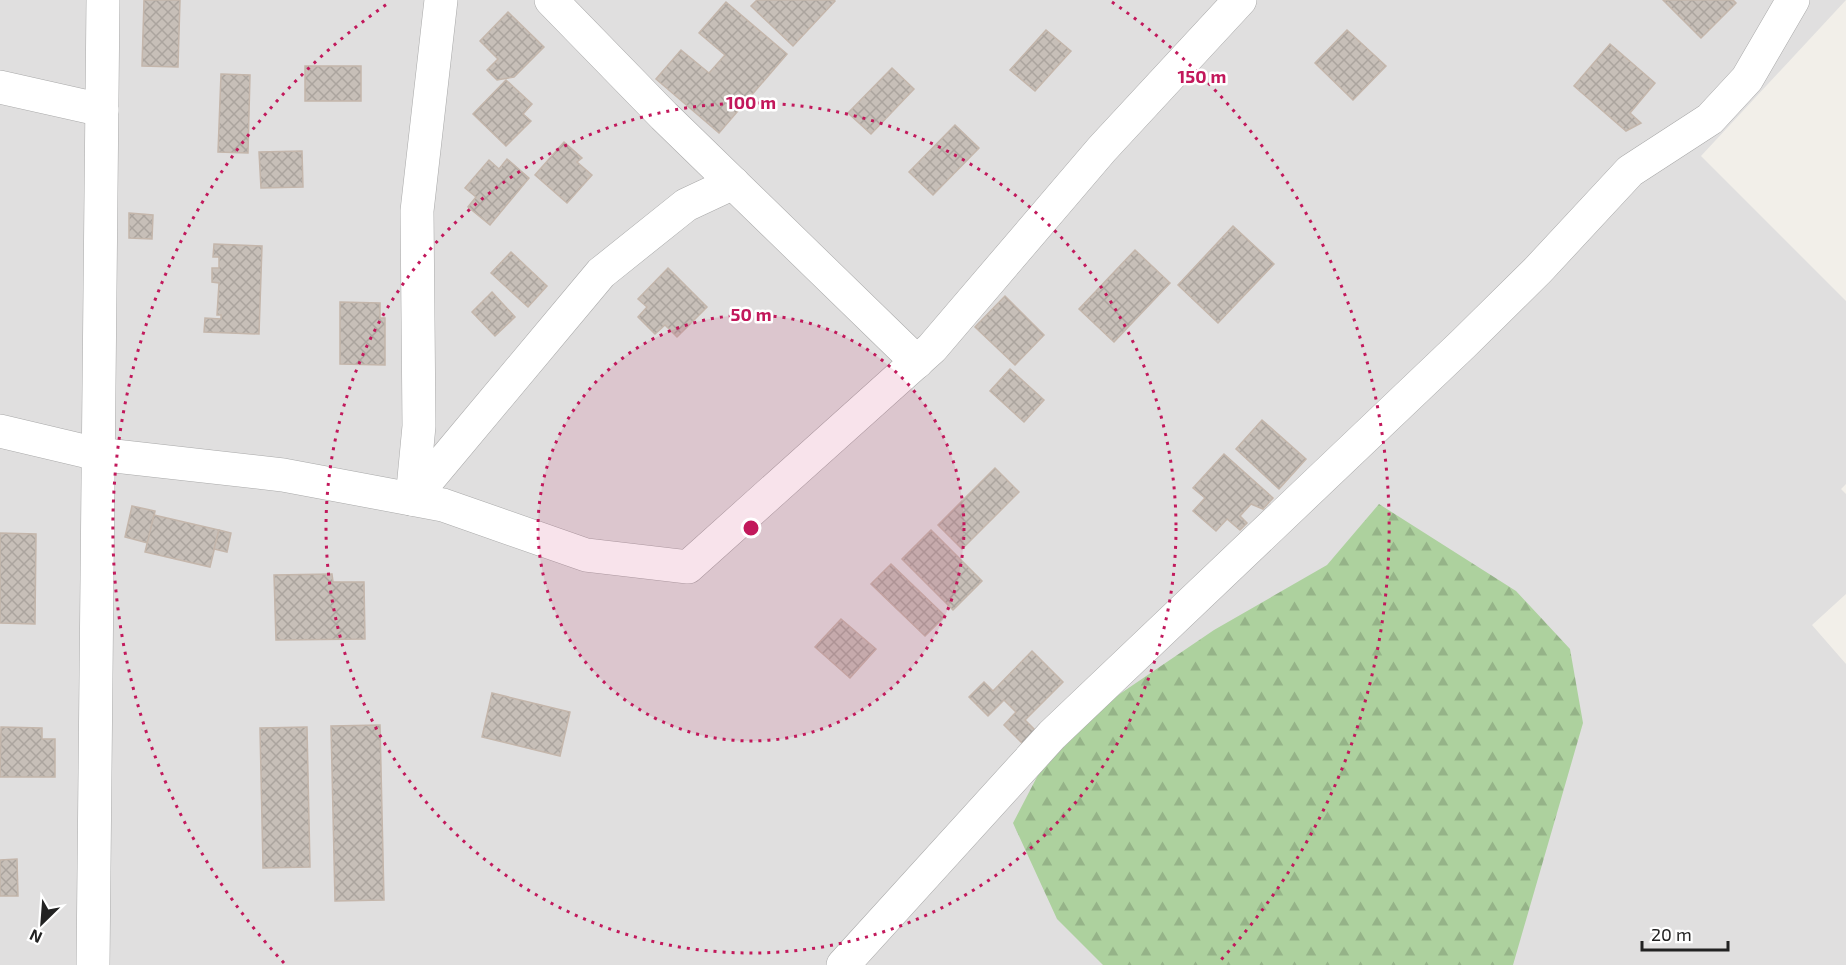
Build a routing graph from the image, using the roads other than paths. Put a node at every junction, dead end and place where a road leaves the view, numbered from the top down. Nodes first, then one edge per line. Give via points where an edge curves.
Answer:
1 (103, 0) edge
2 (441, 0) edge
3 (551, 0) edge
4 (1240, 0) edge
5 (1793, 0) edge
6 (0, 87) edge
7 (102, 110) junction
8 (734, 183) junction
9 (917, 362) junction
10 (0, 432) edge
11 (97, 454) junction
12 (412, 499) junction
13 (93, 965) edge
14 (843, 965) edge

1 - 7 street
2 - 12 street via 417,211 419,426
3 - 8 street
4 - 9 street via 1102,149
5 - 14 street via 1747,79 1710,119 1630,171 1463,344 1052,735
6 - 7 street
7 - 11 street
8 - 9 street
8 - 12 street via 686,205 601,273
9 - 12 street via 687,567 586,555 443,504
10 - 11 street
11 - 12 street via 283,475
11 - 13 street

